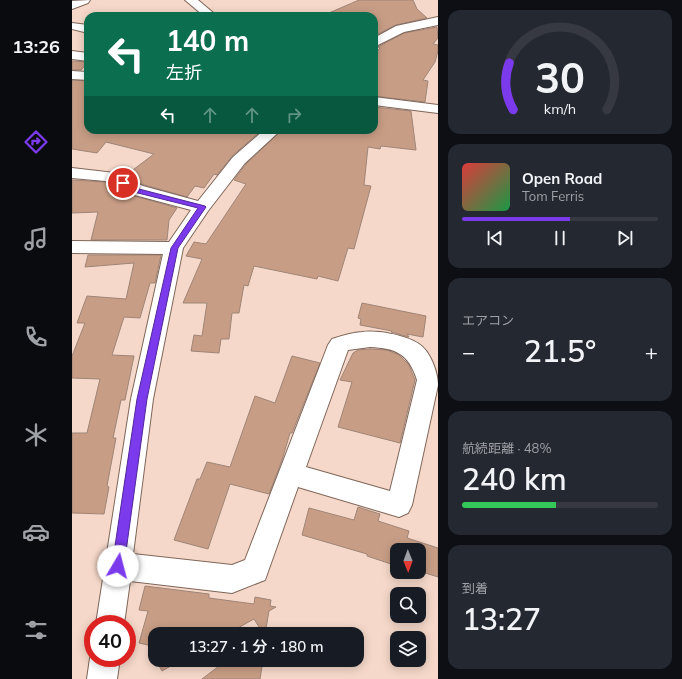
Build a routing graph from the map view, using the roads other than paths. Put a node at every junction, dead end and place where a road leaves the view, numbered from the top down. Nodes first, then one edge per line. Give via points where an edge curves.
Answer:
1 (84, 0) edge
2 (191, 0) edge
3 (72, 5) edge
4 (205, 12) edge
5 (438, 21) edge
6 (73, 25) edge
7 (84, 29) edge
8 (378, 41) edge
9 (72, 55) edge
10 (84, 56) edge
11 (72, 75) edge
12 (84, 76) edge
13 (378, 102) edge
14 (438, 109) edge
15 (268, 134) edge
16 (72, 172) edge
17 (202, 207) junction
18 (72, 247) edge
19 (174, 248) junction
20 (290, 474) junction
21 (118, 566) junction
22 (111, 615) edge
23 (104, 667) edge
24 (102, 679) edge

1 - 3 main road
2 - 4 street
5 - 8 street via 400,29
6 - 7 street
9 - 10 street
11 - 12 street
13 - 14 street
15 - 17 street via 239,160
16 - 17 street via 109,176 136,190
17 - 19 street
18 - 19 street
19 - 21 street via 142,399
20 - 20 street via 339,345 352,340 374,338 413,350 425,368 428,380 399,505
20 - 21 street via 255,570 232,579
21 - 22 street
23 - 24 street

